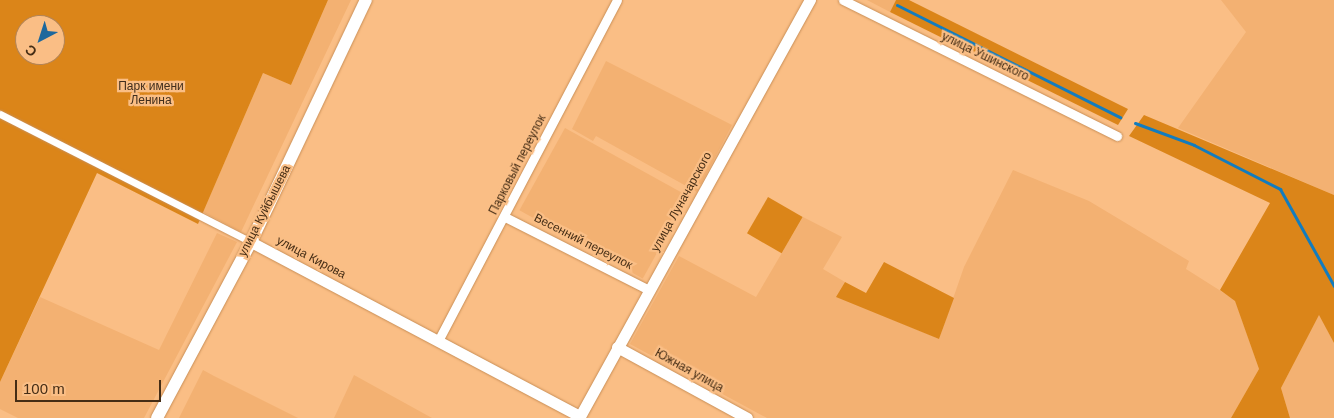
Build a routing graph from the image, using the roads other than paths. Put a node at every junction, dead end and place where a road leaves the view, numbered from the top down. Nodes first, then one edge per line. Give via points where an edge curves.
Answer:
1 (366, 0) edge
2 (618, 0) edge
3 (810, 0) edge
4 (843, 0) edge
5 (0, 114) edge
6 (1117, 136) dead end
7 (505, 217) junction
8 (250, 242) junction
9 (649, 290) junction
10 (438, 341) junction
11 (617, 347) junction
12 (579, 417) edge
13 (157, 418) edge
14 (746, 418) edge

1 - 8 main road, улица Куйбышева
2 - 7 street, Парковый переулок
3 - 9 street, улица Луначарского
4 - 6 street, улица Ушинского
5 - 8 street, улица Кирова
7 - 9 street, Весенний переулок
7 - 10 street, Парковый переулок
8 - 10 street, улица Кирова
8 - 13 main road, улица Куйбышева
9 - 11 street, улица Луначарского
10 - 12 street, улица Кирова
11 - 12 street, улица Луначарского
11 - 14 street, Южная улица

